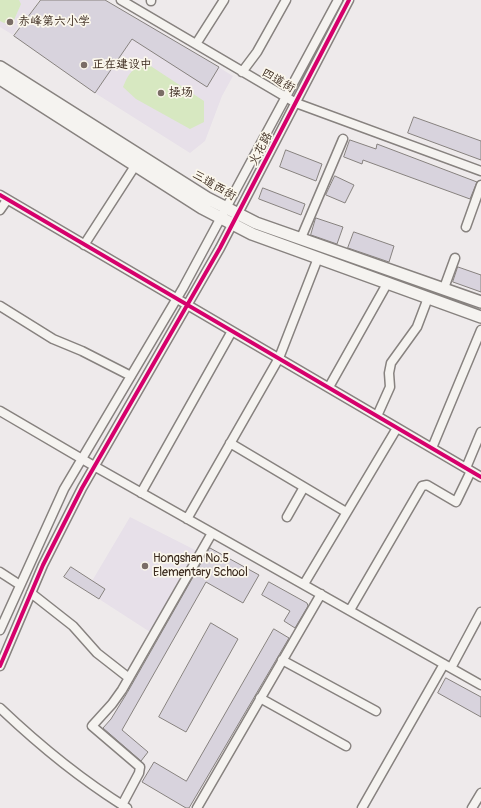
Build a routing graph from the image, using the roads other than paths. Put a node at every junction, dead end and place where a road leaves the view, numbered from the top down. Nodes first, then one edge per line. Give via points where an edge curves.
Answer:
1 (121, 0) edge
2 (224, 0) edge
3 (286, 0) edge
4 (338, 0) edge
5 (349, 0) edge
6 (196, 44) junction
7 (0, 67) edge
8 (242, 72) junction
9 (0, 79) edge
10 (285, 98) junction
11 (296, 103) junction
12 (342, 139) dead end
13 (135, 166) junction
14 (481, 171) edge
15 (481, 185) edge
16 (4, 198) edge
17 (226, 209) junction
18 (0, 210) edge
19 (238, 215) junction
20 (221, 219) junction
21 (232, 225) junction
22 (466, 227) dead end
23 (301, 238) junction
24 (84, 245) junction
25 (318, 258) junction
26 (455, 258) dead end
27 (388, 282) junction
28 (444, 288) junction
29 (428, 298) junction
30 (176, 299) junction
31 (481, 302) edge
32 (188, 305) junction
33 (0, 306) edge
34 (481, 317) edge
35 (481, 330) edge
36 (232, 331) junction
37 (279, 358) junction
38 (131, 376) junction
39 (329, 388) junction
40 (1, 414) edge
41 (377, 416) junction
42 (396, 428) junction
43 (481, 432) edge
44 (230, 443) junction
45 (432, 448) junction
46 (82, 459) junction
47 (94, 466) junction
48 (469, 470) junction
49 (481, 477) edge
50 (304, 487) junction
51 (141, 493) junction
52 (346, 512) junction
53 (287, 517) dead end
54 (187, 518) junction
55 (212, 533) junction
56 (0, 572) edge
57 (304, 584) junction
58 (20, 586) junction
59 (31, 593) junction
60 (321, 594) junction
61 (350, 610) junction
62 (481, 612) edge
63 (0, 630) edge
64 (282, 660) junction
65 (0, 666) edge
66 (448, 666) junction
67 (129, 678) junction
68 (481, 685) edge
69 (260, 698) junction
70 (0, 708) edge
71 (376, 711) dead end
72 (346, 746) dead end
73 (481, 792) edge
74 (124, 806) edge
75 (196, 808) edge
76 (362, 808) edge
77 (472, 808) edge

1 - 6 street, 四道街
2 - 6 street
3 - 8 street via 257,52
4 - 10 street
5 - 11 street, 火花路
6 - 8 street, 四道街
7 - 17 main road, 三道西街
8 - 10 street, 四道街
9 - 13 main road
10 - 11 street, 四道街
10 - 17 street
11 - 14 street, 四道街
11 - 19 street, 火花路
12 - 23 street
13 - 20 main road
13 - 24 street
15 - 22 street
16 - 18 street
16 - 24 street
17 - 19 main road, 三道西街
17 - 20 street
19 - 21 street, 火花路
19 - 23 main road, 三道西街
20 - 21 main road
20 - 30 street
21 - 25 main road
21 - 32 street, 火花路
23 - 28 main road, 三道西街
24 - 30 street
25 - 27 main road
25 - 37 street
26 - 28 street
27 - 29 main road
27 - 39 street
28 - 31 main road, 三道西街
29 - 34 main road
29 - 41 street via 417,327 391,363 390,387
30 - 32 street
30 - 38 street
32 - 36 street
32 - 47 street, 火花路
33 - 38 street via 53,339 82,350
35 - 45 street
36 - 37 street
36 - 51 street
37 - 39 street
37 - 44 street
38 - 46 street
39 - 41 street
40 - 46 street
41 - 42 street
42 - 45 street
42 - 52 street
43 - 48 street
44 - 50 street
44 - 54 street
45 - 48 street
46 - 47 street
46 - 58 street via 64,489
47 - 51 street
47 - 59 street, 火花路
48 - 49 street
48 - 61 street via 456,502 426,485 422,486
50 - 52 street
50 - 53 street
51 - 54 street
52 - 57 street
54 - 55 street
55 - 57 street
55 - 67 street
56 - 58 street
57 - 60 street
58 - 63 street
59 - 65 street, 火花路
59 - 67 street via 72,626 97,653
60 - 61 street
60 - 64 street
61 - 66 street
62 - 66 street
64 - 69 street
64 - 71 street
66 - 68 street
66 - 76 street
67 - 74 street via 112,704 92,726 140,767
69 - 72 street
69 - 75 street
70 - 74 street via 51,755 90,785
73 - 77 street

